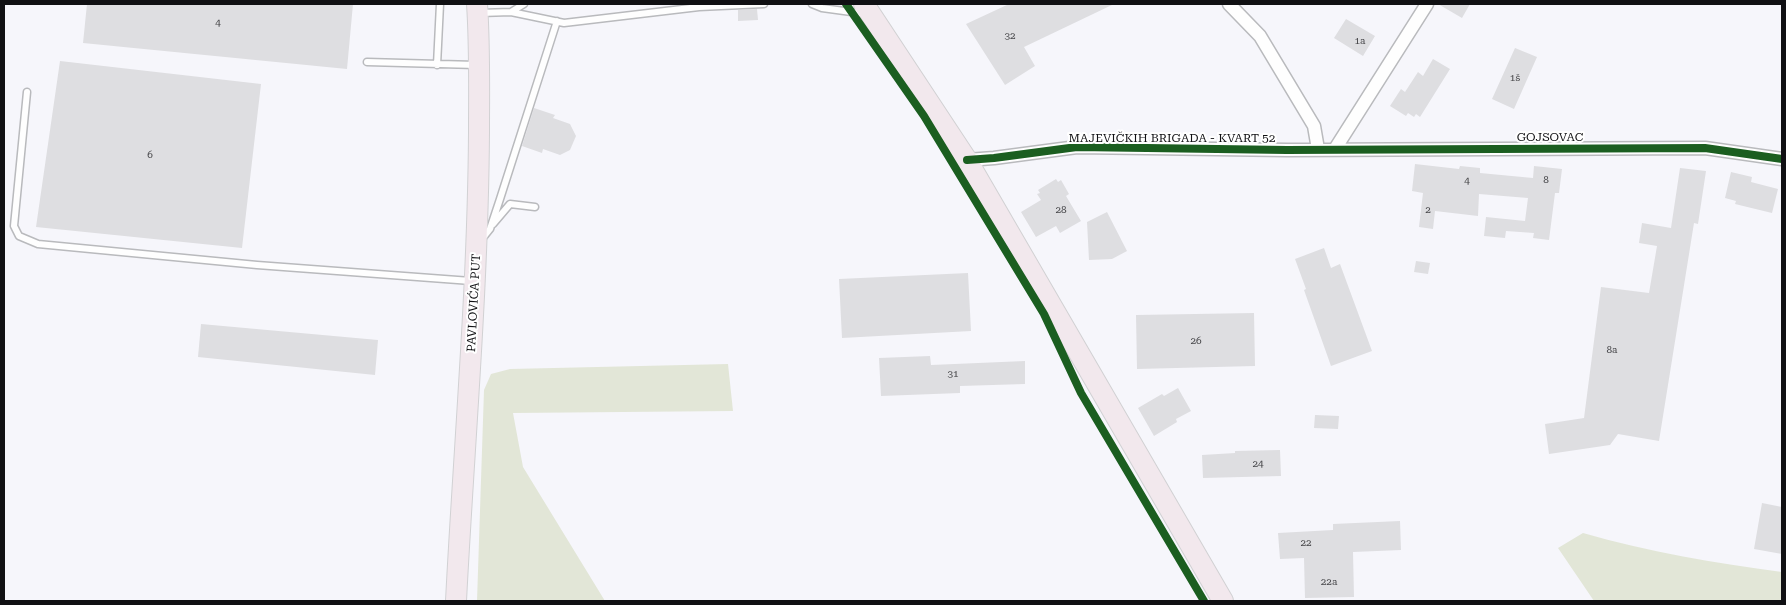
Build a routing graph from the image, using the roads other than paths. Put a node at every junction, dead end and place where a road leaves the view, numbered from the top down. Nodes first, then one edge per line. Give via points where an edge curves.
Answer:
1 (440, 4) edge
2 (524, 4) edge
3 (764, 4) edge
4 (812, 4) edge
5 (1229, 4) edge
6 (1428, 4) edge
7 (700, 5) edge
8 (478, 8) edge
9 (867, 9) edge
10 (511, 12) junction
11 (557, 21) junction
12 (367, 62) dead end
13 (437, 65) junction
14 (479, 66) junction
15 (27, 92) dead end
16 (1318, 149) junction
17 (1335, 149) junction
18 (1782, 159) edge
19 (967, 160) junction
20 (535, 207) dead end
21 (490, 229) junction
22 (477, 246) junction
23 (475, 281) junction
24 (456, 601) edge
25 (1223, 601) edge

1 - 13 lane
2 - 10 lane
3 - 7 lane
4 - 9 lane via 822,8
5 - 16 street via 1260,36 1314,126
6 - 17 street
7 - 11 lane via 564,23
8 - 10 lane
8 - 14 main road, PAVLOVIĆA PUT
9 - 19 main road
10 - 11 lane
11 - 21 lane
12 - 13 lane
13 - 14 lane
14 - 22 main road, PAVLOVIĆA PUT
15 - 23 lane via 14,226 19,236 38,244
16 - 17 street, GOJSOVAC
16 - 19 street, MAJEVIČKIH BRIGADA - KVART 52 via 1077,147
17 - 18 street, GOJSOVAC via 1705,148
19 - 25 main road
20 - 21 lane via 510,204
21 - 22 lane
22 - 23 main road, PAVLOVIĆA PUT
23 - 24 main road, PAVLOVIĆA PUT

